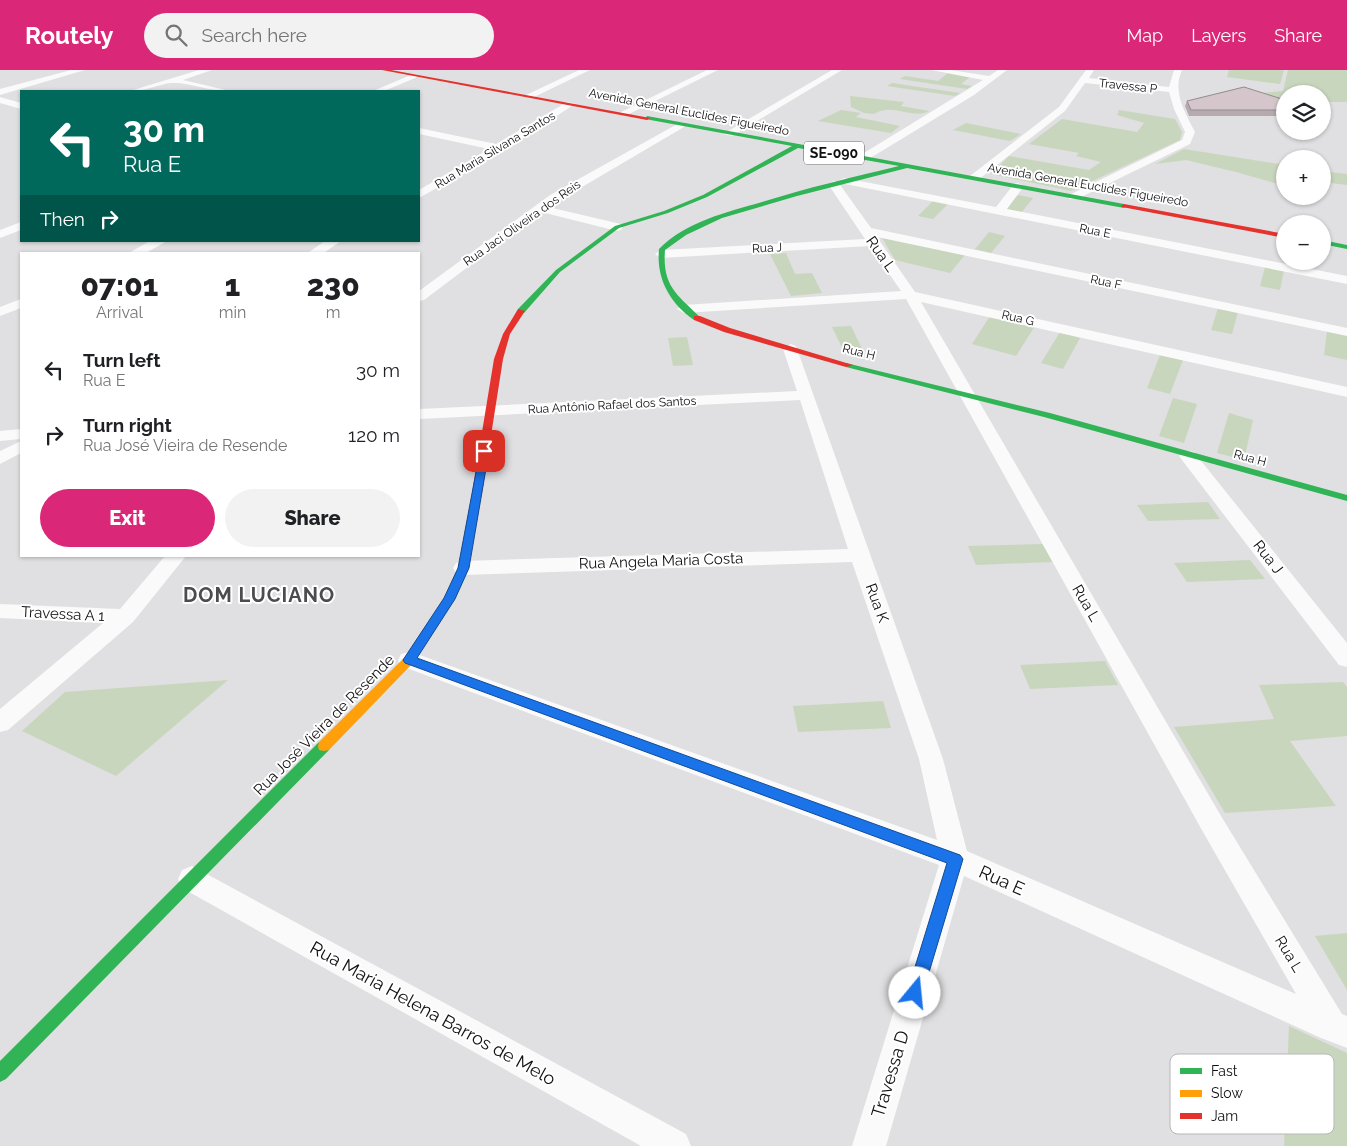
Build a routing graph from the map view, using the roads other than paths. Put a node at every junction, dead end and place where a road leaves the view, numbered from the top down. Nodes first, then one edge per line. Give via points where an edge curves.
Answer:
1 (81, 70) edge
2 (208, 70) edge
3 (384, 70) edge
4 (586, 70) edge
5 (714, 70) edge
6 (838, 70) edge
7 (935, 70) edge
8 (1003, 70) edge
9 (1090, 70) edge
10 (1178, 70) edge
11 (416, 76) junction
12 (992, 79) junction
13 (173, 80) junction
14 (1083, 80) junction
15 (138, 90) edge
16 (221, 90) edge
17 (380, 90) edge
18 (1173, 90) junction
19 (0, 92) edge
20 (529, 96) junction
21 (0, 100) edge
22 (570, 104) junction
23 (20, 106) edge
24 (622, 114) junction
25 (682, 125) junction
26 (420, 131) edge
27 (728, 134) junction
28 (796, 146) junction
29 (500, 148) junction
30 (863, 158) junction
31 (906, 166) junction
32 (974, 178) junction
33 (839, 183) junction
34 (1018, 186) junction
35 (420, 194) edge
36 (1073, 197) junction
37 (539, 208) junction
38 (999, 212) junction
39 (20, 226) edge
40 (617, 227) junction
41 (0, 234) edge
42 (1276, 234) edge
43 (869, 236) junction
44 (159, 242) edge
45 (333, 242) edge
46 (1331, 244) edge
47 (1347, 247) edge
48 (137, 252) edge
49 (316, 252) edge
50 (661, 254) junction
51 (1347, 280) edge
52 (910, 295) junction
53 (420, 296) edge
54 (20, 303) edge
55 (684, 309) junction
56 (0, 312) edge
57 (1347, 332) edge
58 (791, 350) junction
59 (1347, 392) edge
60 (968, 394) junction
61 (805, 395) junction
62 (491, 412) junction
63 (420, 414) edge
64 (20, 434) edge
65 (0, 436) edge
66 (20, 447) edge
67 (1188, 456) junction
68 (0, 459) edge
69 (1347, 498) edge
70 (860, 555) junction
71 (175, 557) edge
72 (463, 568) junction
73 (0, 611) edge
74 (125, 617) junction
75 (1347, 659) edge
76 (409, 660) junction
77 (0, 723) edge
78 (955, 859) junction
79 (192, 879) junction
80 (1340, 1029) edge
81 (0, 1073) edge
82 (674, 1146) edge
83 (869, 1146) edge

1 - 19 street
2 - 13 street
3 - 11 street, Avenida General Euclides Figueiredo / SE-090
4 - 20 street
5 - 24 street
6 - 27 street
7 - 12 street
8 - 12 street
9 - 14 street
10 - 18 street via 1172,81
11 - 17 street
11 - 20 street, Avenida General Euclides Figueiredo / SE-090
12 - 30 street
13 - 15 street
13 - 16 street
14 - 18 street, Travessa P
14 - 32 street via 1062,109
18 - 36 street via 1190,132 1186,142
20 - 22 street, Avenida General Euclides Figueiredo / SE-090
21 - 23 street
22 - 24 street, Avenida General Euclides Figueiredo / SE-090
22 - 29 street, Rua Maria Silvana Santos
24 - 25 street, Avenida General Euclides Figueiredo / SE-090
25 - 27 street, Avenida General Euclides Figueiredo / SE-090
25 - 37 street, Rua Jaci Oliveira dos Reis via 605,166
26 - 29 street
27 - 28 street, Avenida General Euclides Figueiredo / SE-090
28 - 30 street, Avenida General Euclides Figueiredo / SE-090
28 - 40 street, Rua José Vieira de Resende via 706,196
29 - 35 street, Rua Maria Silvana Santos
30 - 31 street, Avenida General Euclides Figueiredo / SE-090
31 - 32 street, Avenida General Euclides Figueiredo / SE-090
31 - 33 street
32 - 34 street, Avenida General Euclides Figueiredo / SE-090
33 - 38 street, Rua E
33 - 43 street, Rua L
33 - 50 street via 719,217 670,239
34 - 36 street, Avenida General Euclides Figueiredo / SE-090
34 - 38 street
36 - 42 street, Avenida General Euclides Figueiredo / SE-090
37 - 40 street
37 - 53 street, Rua Jaci Oliveira dos Reis
38 - 51 street, Rua E
39 - 41 street
40 - 62 street, Rua José Vieira de Resende via 558,271 508,330 496,366
43 - 50 street, Rua J
43 - 52 street, Rua L
43 - 57 street, Rua F
44 - 48 street
45 - 49 street
46 - 47 street
50 - 55 street, Rua H via 666,282 672,296
52 - 55 street, Rua G
52 - 59 street, Rua G
52 - 60 street, Rua L
54 - 56 street
55 - 58 street, Rua H via 709,323
58 - 60 street, Rua H
58 - 61 street, Rua K
60 - 67 street, Rua H
60 - 80 street, Rua L via 1212,824
61 - 62 street, Rua Antônio Rafael dos Santos
61 - 70 street, Rua K
62 - 63 street, Rua Antônio Rafael dos Santos
62 - 72 street, Rua José Vieira de Resende
64 - 65 street
66 - 68 street
67 - 69 street, Rua H
67 - 75 street, Rua J
70 - 72 street, Rua Angela Maria Costa
70 - 78 street, Rua K via 931,759
71 - 74 street
72 - 76 street, Rua José Vieira de Resende via 449,599
73 - 74 street, Travessa A 1
74 - 77 street
76 - 78 street, Rua E
76 - 79 street, Rua José Vieira de Resende
78 - 80 street, Rua E
78 - 83 street, Travessa D
79 - 81 street, Rua José Vieira de Resende
79 - 82 street, Rua Maria Helena Barros de Melo

